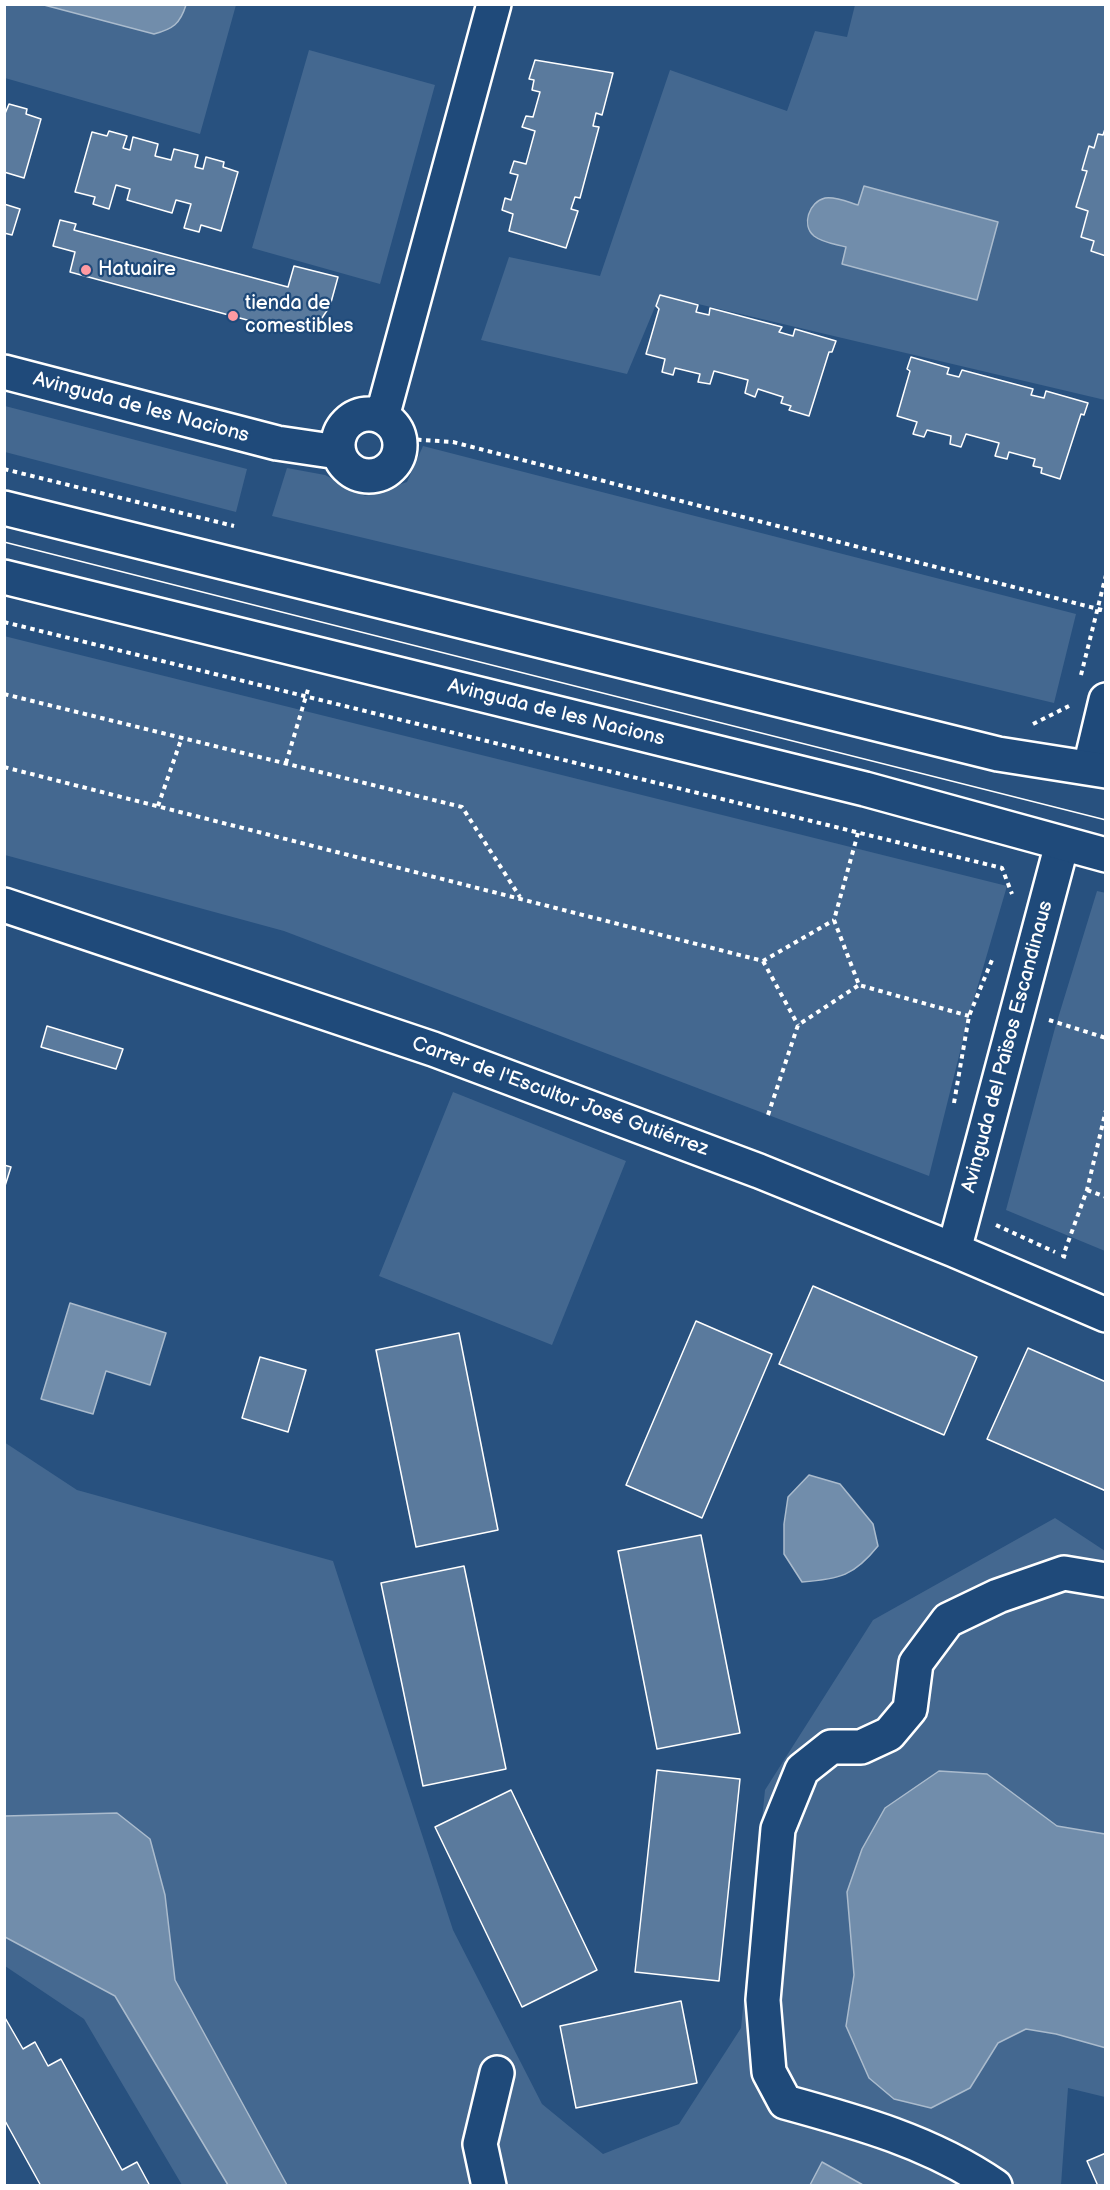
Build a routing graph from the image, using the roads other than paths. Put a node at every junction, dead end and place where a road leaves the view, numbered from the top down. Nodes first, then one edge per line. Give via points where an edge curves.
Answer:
1 (494, 4) edge
2 (4, 372) edge
3 (391, 428) junction
4 (342, 438) junction
5 (4, 508) edge
6 (4, 577) edge
7 (1104, 706) edge
8 (1098, 769) edge
9 (1062, 844) junction
10 (1106, 855) edge
11 (4, 905) edge
12 (954, 1250) junction
13 (1106, 1315) edge
14 (1106, 1580) edge
15 (497, 2073) dead end
16 (489, 2186) edge
17 (995, 2186) edge

1 - 3 street
2 - 4 street, Avinguda de les Nacions via 277,443 310,430
3 - 4 street via 363,414
3 - 4 street via 400,448 398,458 376,476 356,474 342,461
5 - 8 street via 998,754
6 - 9 street, Avinguda de les Nacions via 865,789
7 - 8 street
9 - 10 street, Avinguda de les Nacions
9 - 12 street, Avinguda del Països Escandinaus
11 - 12 street, Carrer de l'Escultor José Gutiérrez via 433,1049 759,1171
12 - 13 street, Carrer de l'Escultor José Gutiérrez
14 - 17 street via 1064,1573 998,1596 948,1620 916,1663 910,1708 903,1717 889,1734 861,1747 831,1747 802,1770 778,1829 763,2000 769,2072 785,2102 893,2133 975,2172
15 - 16 street via 480,2144

